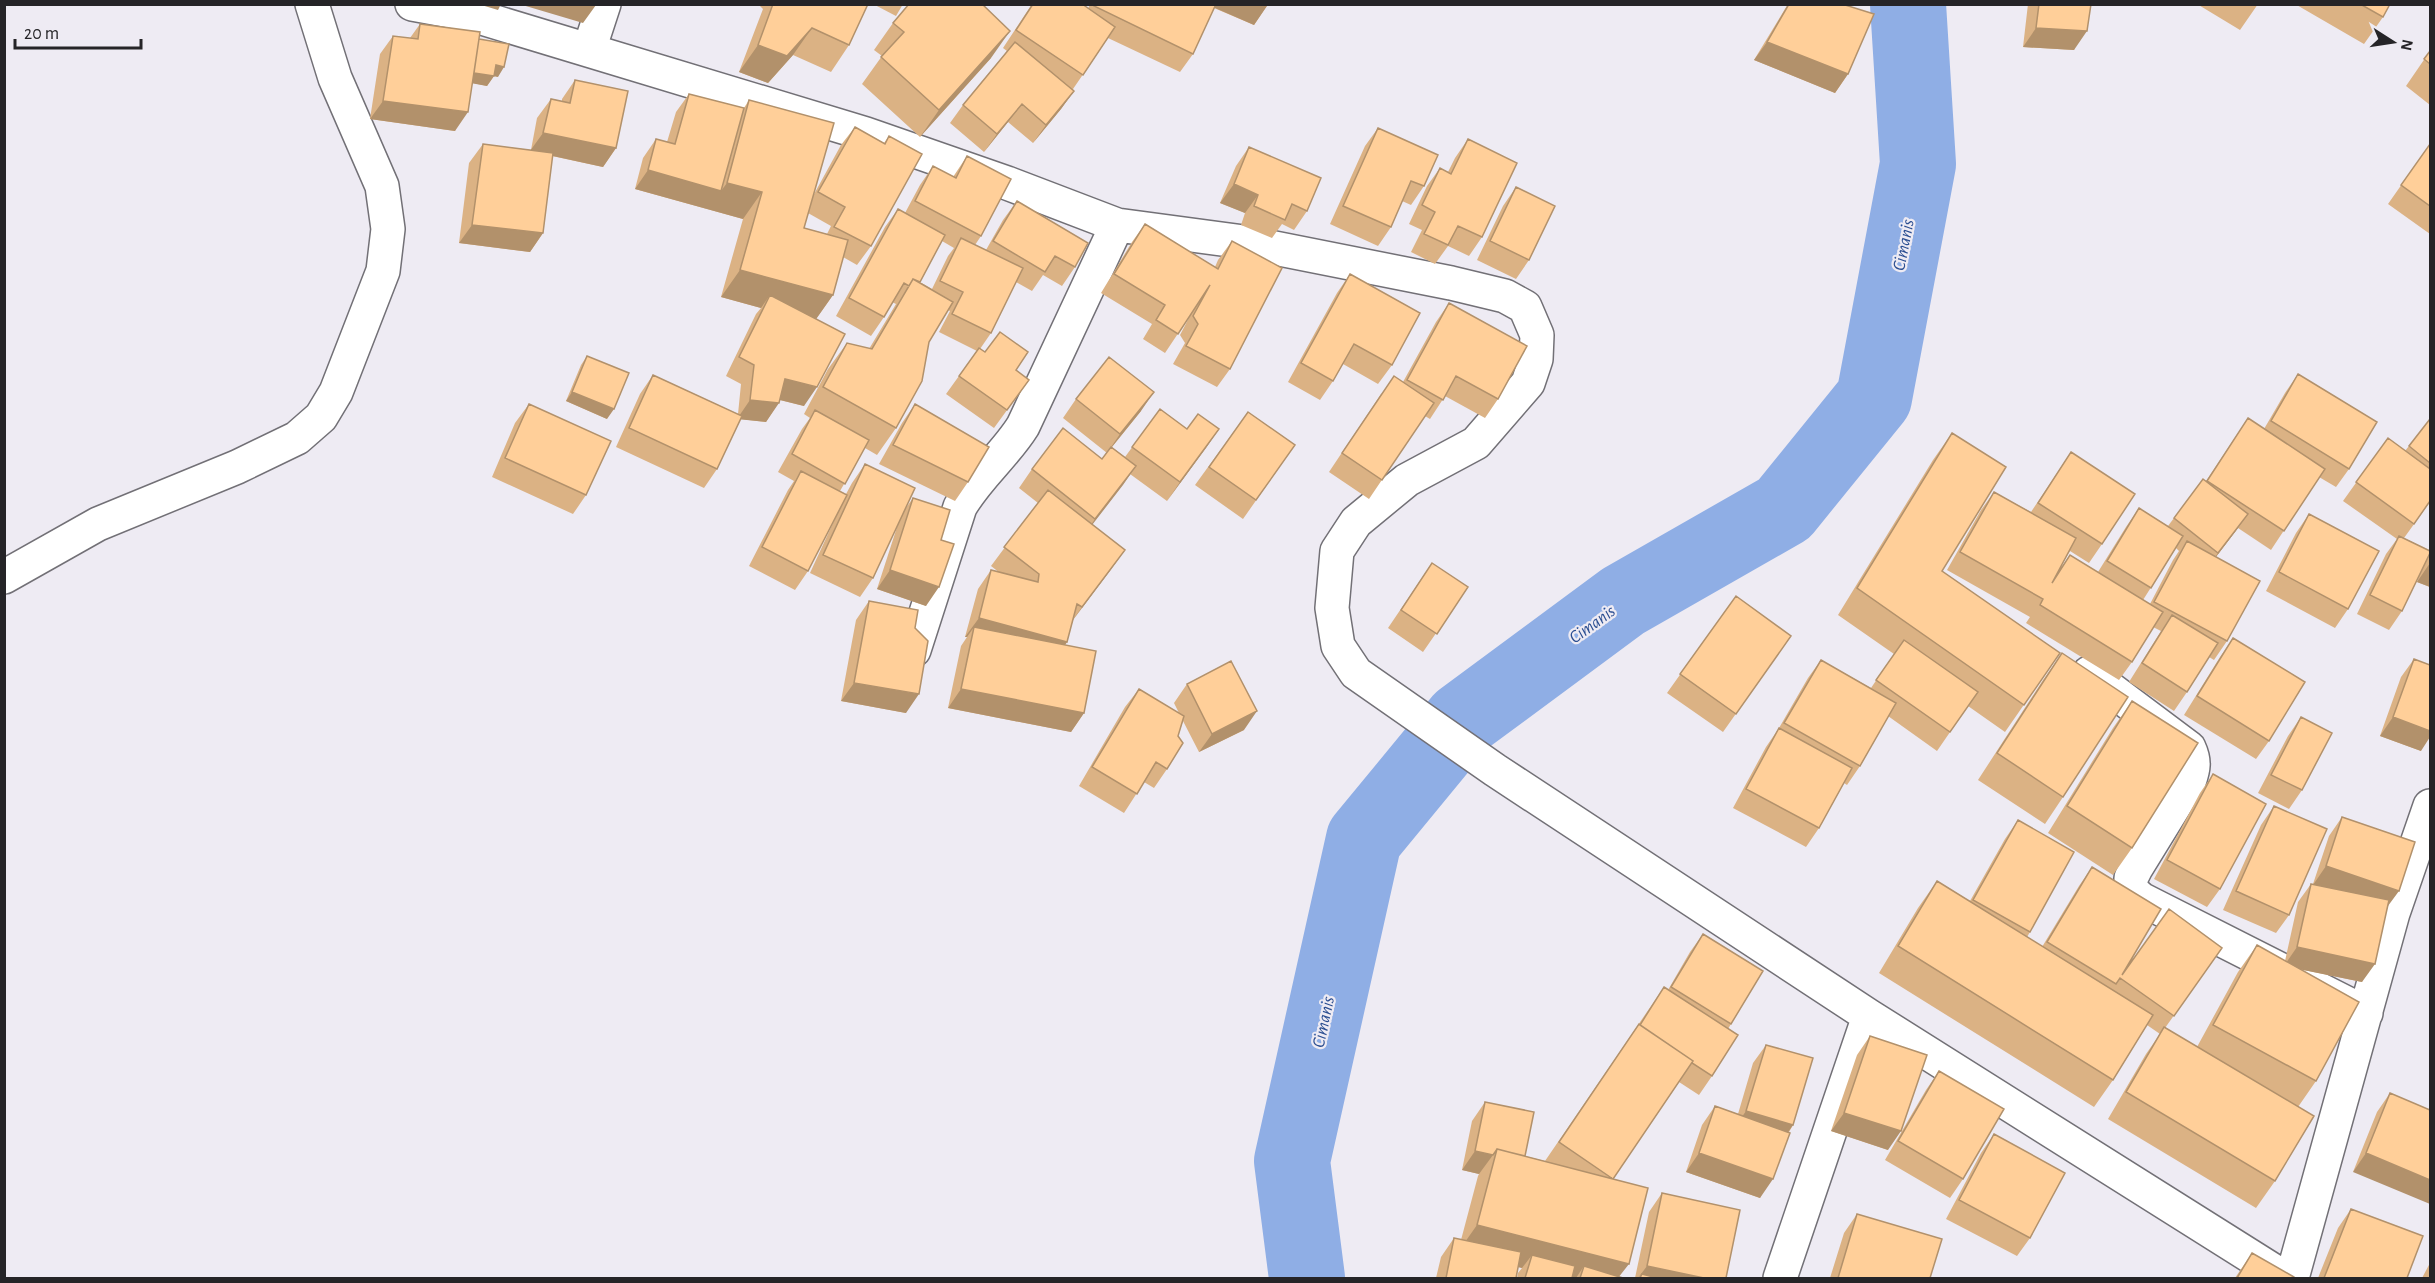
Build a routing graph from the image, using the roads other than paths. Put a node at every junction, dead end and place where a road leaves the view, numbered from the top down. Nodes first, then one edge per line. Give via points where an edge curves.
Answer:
1 (312, 4) edge
2 (412, 4) edge
3 (603, 4) edge
4 (589, 50) junction
5 (1117, 225) junction
6 (4, 577) edge
7 (914, 650) edge
8 (2068, 657) edge
9 (2430, 806) edge
10 (2366, 1013) junction
11 (1869, 1016) junction
12 (1780, 1278) edge
13 (2284, 1278) edge
14 (2292, 1278) edge

1 - 6 street via 335,78 382,186 388,229 383,271 336,392 321,417 297,438 98,524
2 - 4 street via 472,15
3 - 4 street
4 - 5 street via 866,134
5 - 7 street via 1023,426 960,507
5 - 11 street via 1244,242 1451,283 1505,296 1525,307 1537,335 1536,359 1528,384 1476,443 1407,480 1356,522 1337,551 1332,608 1338,646 1356,673 1406,708
8 - 10 street via 2188,748 2194,758 2189,782 2136,868 2131,890 2141,899
9 - 10 street via 2393,913
10 - 14 street
11 - 12 street
11 - 13 street

